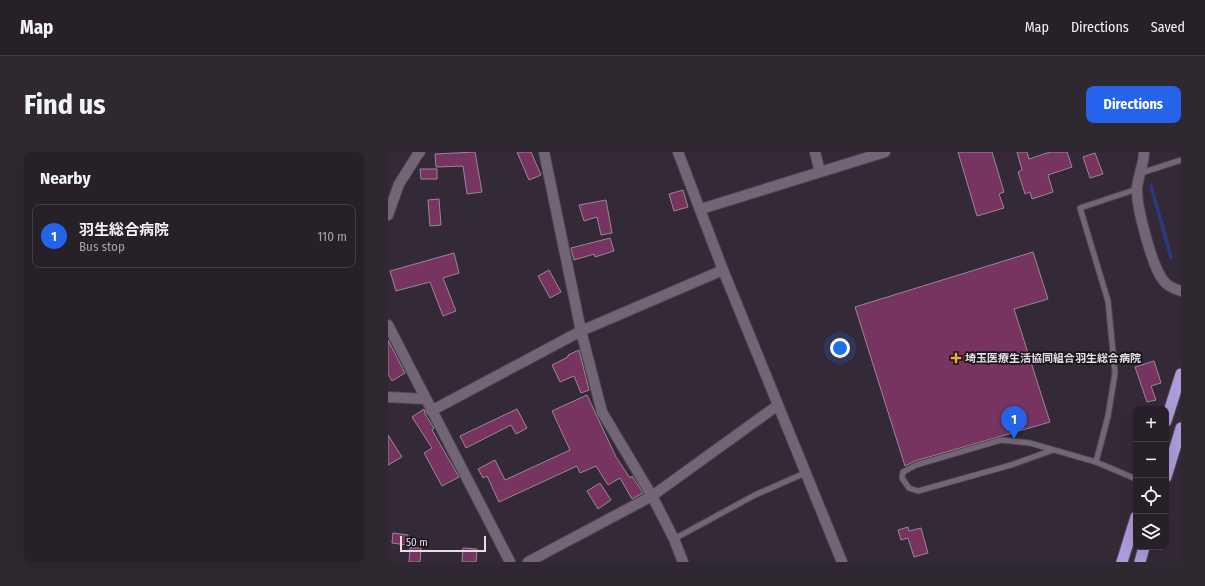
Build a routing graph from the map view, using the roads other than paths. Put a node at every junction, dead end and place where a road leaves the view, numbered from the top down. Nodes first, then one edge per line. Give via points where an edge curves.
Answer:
1 (544, 152) edge
2 (678, 152) edge
3 (814, 152) edge
4 (885, 152) edge
5 (1144, 152) edge
6 (418, 153) edge
7 (1181, 160) edge
8 (820, 172) junction
9 (1141, 172) junction
10 (1137, 189) junction
11 (701, 209) junction
12 (388, 215) edge
13 (723, 270) junction
14 (1181, 291) edge
15 (388, 325) edge
16 (581, 331) junction
17 (1181, 374) edge
18 (388, 397) edge
19 (425, 400) junction
20 (778, 405) junction
21 (431, 410) junction
22 (1169, 412) edge
23 (1181, 428) edge
24 (1053, 450) junction
25 (1096, 462) junction
26 (1169, 467) edge
27 (805, 473) junction
28 (1134, 478) edge
29 (652, 496) junction
30 (1133, 526) edge
31 (674, 539) junction
32 (1143, 550) edge
33 (510, 562) edge
34 (528, 562) edge
35 (683, 562) edge
36 (842, 562) edge
37 (1122, 562) edge
38 (1140, 562) edge

1 - 16 street
2 - 11 street
3 - 8 street
4 - 8 street
5 - 9 street
6 - 12 street via 399,184
7 - 9 lane
8 - 11 street
9 - 10 street
10 - 14 street via 1138,207 1156,268 1163,281
10 - 25 lane via 1080,208 1108,302 1115,373 1108,416
11 - 13 street
13 - 16 street
13 - 20 street
15 - 19 street
16 - 21 street
16 - 29 street via 602,412
17 - 22 highway
18 - 19 street
19 - 21 street
20 - 27 street
20 - 29 street
21 - 33 street
23 - 26 highway
24 - 24 lane via 1012,465 918,491 909,488 902,478 902,472 916,465 1001,440 1030,443
24 - 25 lane
25 - 28 lane
27 - 31 lane via 755,495
27 - 36 street
29 - 31 street
29 - 34 street
30 - 37 highway
31 - 35 street
32 - 38 highway

